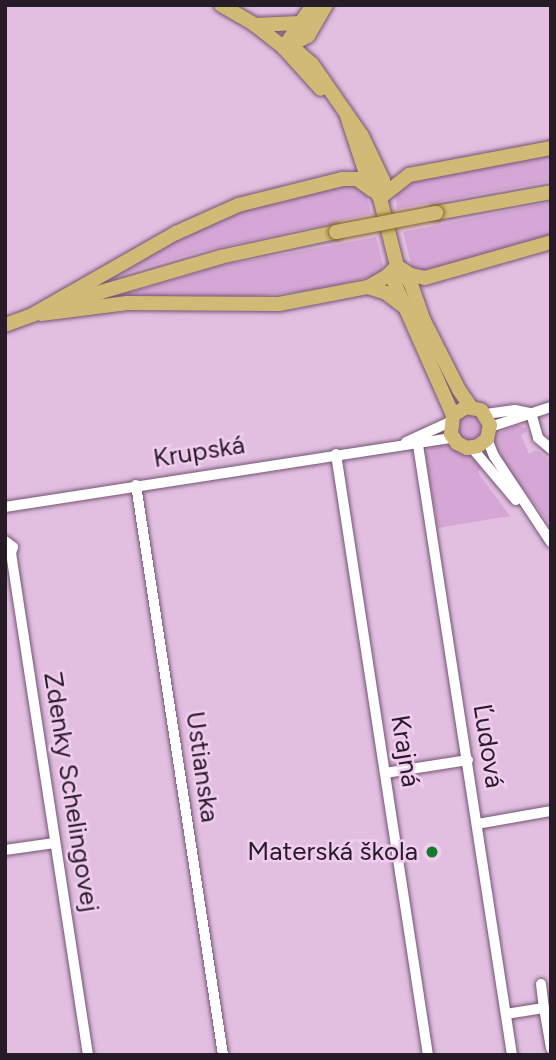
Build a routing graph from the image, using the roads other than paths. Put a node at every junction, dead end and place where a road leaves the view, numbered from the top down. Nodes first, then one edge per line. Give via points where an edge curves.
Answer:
1 (221, 5) edge
2 (313, 5) edge
3 (326, 5) edge
4 (256, 25) junction
5 (304, 29) junction
6 (284, 48) junction
7 (312, 64) junction
8 (342, 110) junction
9 (357, 148) junction
10 (551, 148) edge
11 (376, 163) junction
12 (409, 175) junction
13 (342, 179) junction
14 (551, 192) edge
15 (380, 198) junction
16 (551, 242) edge
17 (397, 265) junction
18 (434, 275) junction
19 (368, 287) junction
20 (412, 307) junction
21 (32, 315) junction
22 (5, 325) edge
23 (471, 407) junction
24 (551, 407) edge
25 (531, 413) junction
26 (452, 419) junction
27 (487, 427) junction
28 (452, 438) junction
29 (400, 444) junction
30 (418, 445) junction
31 (472, 448) junction
32 (551, 449) edge
33 (336, 454) junction
34 (136, 485) junction
35 (5, 507) edge
36 (539, 526) junction
37 (551, 542) edge
38 (9, 544) edge
39 (468, 760) junction
40 (385, 773) junction
41 (551, 811) edge
42 (477, 824) junction
43 (55, 843) junction
44 (5, 850) edge
45 (541, 984) dead end
46 (544, 1008) junction
47 (506, 1014) junction
48 (551, 1048) edge
49 (88, 1055) edge
50 (223, 1055) edge
51 (428, 1055) edge
52 (512, 1055) edge

1 - 4 main road
2 - 5 main road
3 - 5 main road
4 - 5 main road
4 - 6 main road
5 - 6 main road
5 - 7 main road
6 - 7 main road via 299,52
6 - 8 main road
7 - 8 main road
8 - 9 main road
8 - 11 main road
9 - 13 main road
9 - 15 main road
10 - 12 main road
11 - 12 main road via 390,172
11 - 15 main road via 383,180
12 - 15 main road
13 - 15 main road via 364,183
13 - 21 main road via 266,196 213,216
14 - 21 main road, bridge via 336,232 159,273
15 - 17 main road
16 - 18 main road
17 - 18 main road via 418,278
17 - 19 main road
17 - 20 main road via 394,282
18 - 20 main road
19 - 20 main road
19 - 21 main road via 279,303 127,303
20 - 23 main road
20 - 26 main road
21 - 22 main road
23 - 26 main road
23 - 27 main road
24 - 25 street
25 - 27 street via 518,421
25 - 32 street via 538,438
26 - 28 main road
26 - 29 street, Krupská
27 - 31 main road
27 - 36 street
28 - 30 street, Krupská
28 - 31 main road
29 - 30 street, Krupská
29 - 33 street, Krupská
30 - 39 street, Ľudová
31 - 36 street
33 - 34 street, Krupská
33 - 40 street, Krajná
34 - 35 street, Krupská
34 - 50 street, Ustianska
36 - 37 street
38 - 43 street, Zdenky Schelingovej
39 - 40 street
39 - 42 street, Ľudová
40 - 51 street, Krajná
41 - 42 street
42 - 47 street, Ľudová
43 - 44 street
43 - 49 street, Zdenky Schelingovej
45 - 46 street
46 - 47 street
46 - 48 street
47 - 52 street, Ľudová

